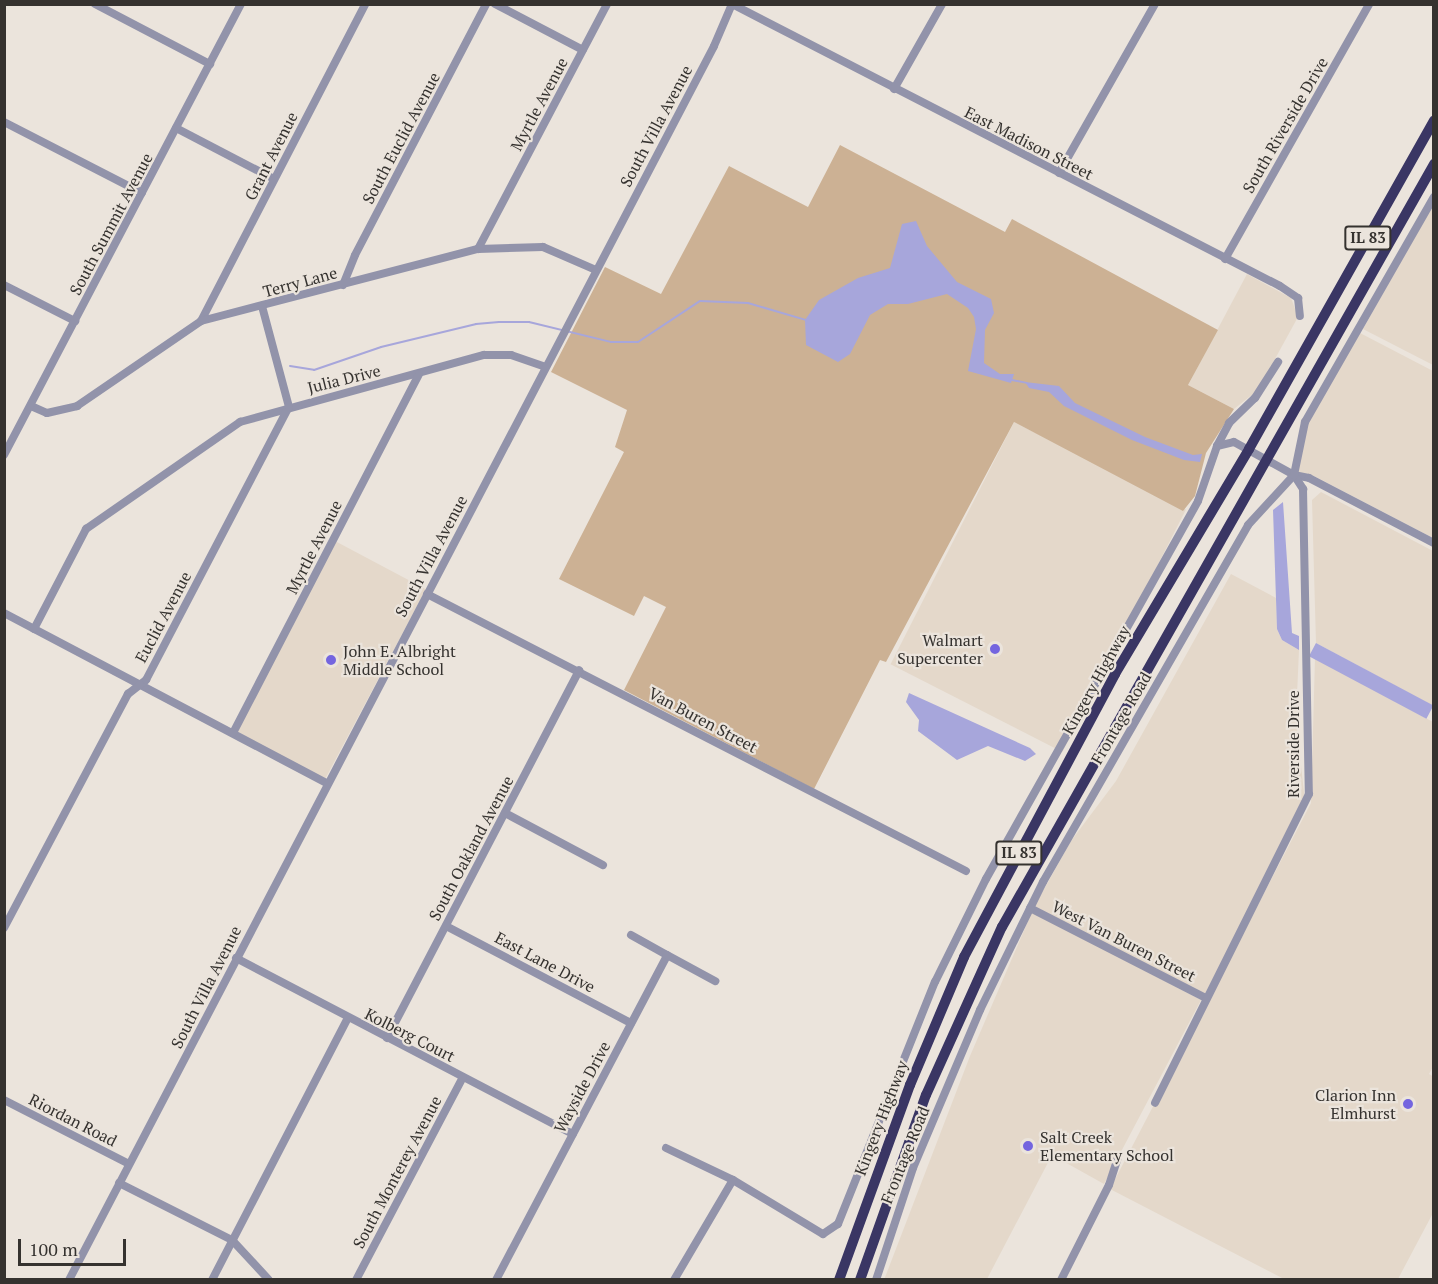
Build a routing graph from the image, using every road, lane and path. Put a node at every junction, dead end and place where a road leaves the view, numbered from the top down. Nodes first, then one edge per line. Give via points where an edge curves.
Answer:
1 (95, 4) edge
2 (241, 4) edge
3 (365, 4) edge
4 (486, 4) edge
5 (495, 4) edge
6 (607, 4) edge
7 (732, 4) edge
8 (942, 4) edge
9 (1155, 4) edge
10 (1369, 4) edge
11 (583, 50) junction
12 (210, 64) junction
13 (894, 89) junction
14 (4, 122) edge
15 (1434, 122) edge
16 (176, 128) junction
17 (1434, 164) edge
18 (1059, 173) junction
19 (274, 179) junction
20 (142, 193) junction
21 (1434, 197) edge
22 (478, 249) junction
23 (1225, 259) junction
24 (596, 270) junction
25 (4, 285) edge
26 (343, 285) junction
27 (262, 306) junction
28 (1300, 316) dead end
29 (75, 321) junction
30 (201, 321) junction
31 (1278, 362) dead end
32 (545, 367) junction
33 (420, 374) junction
34 (31, 406) junction
35 (289, 407) junction
36 (1217, 446) junction
37 (1249, 449) junction
38 (5, 453) edge
39 (1266, 458) junction
40 (1294, 475) junction
41 (1434, 543) edge
42 (427, 594) junction
43 (4, 613) edge
44 (33, 629) junction
45 (579, 670) junction
46 (138, 684) junction
47 (233, 733) junction
48 (327, 783) junction
49 (505, 813) junction
50 (603, 865) dead end
51 (966, 871) dead end
52 (1030, 908) junction
53 (446, 926) junction
54 (4, 928) edge
55 (630, 935) dead end
56 (667, 955) junction
57 (236, 958) junction
58 (715, 981) dead end
59 (1206, 998) junction
60 (348, 1018) junction
61 (631, 1023) junction
62 (387, 1038) junction
63 (463, 1077) junction
64 (4, 1100) edge
65 (1155, 1103) dead end
66 (573, 1134) junction
67 (666, 1148) dead end
68 (1118, 1157) dead end
69 (129, 1164) junction
70 (733, 1180) junction
71 (119, 1183) junction
72 (232, 1240) junction
73 (69, 1280) edge
74 (212, 1280) edge
75 (269, 1280) edge
76 (356, 1280) edge
77 (496, 1280) edge
78 (674, 1280) edge
79 (838, 1280) edge
80 (860, 1280) edge
81 (876, 1280) edge
82 (1060, 1280) edge

1 - 12 street
2 - 12 street, South Summit Avenue
3 - 19 street, Grant Avenue
4 - 26 street, South Euclid Avenue
5 - 11 street
6 - 11 street, Myrtle Avenue
7 - 13 street, East Madison Street
7 - 24 street, South Villa Avenue
8 - 13 street
9 - 18 street
10 - 23 street, South Riverside Drive
11 - 22 street, Myrtle Avenue
12 - 16 street, South Summit Avenue
13 - 18 street, East Madison Street
14 - 20 street
15 - 37 highway, Kingery Highway / IL 83
16 - 19 street
16 - 20 street, South Summit Avenue
17 - 39 highway, Kingery Highway / IL 83
18 - 23 street, East Madison Street
19 - 30 street, Grant Avenue
20 - 29 street, South Summit Avenue
21 - 40 street via 1305,422
22 - 24 street, Terry Lane via 543,247
22 - 26 street, Terry Lane
23 - 28 street, East Madison Street via 1292,294 1300,303
24 - 32 street, South Villa Avenue
25 - 29 street
26 - 27 street, Terry Lane
27 - 30 street, Terry Lane
27 - 35 street
29 - 34 street, South Summit Avenue
30 - 34 street, Terry Lane via 77,406 48,413
31 - 36 street via 1255,398 1229,423
32 - 33 street, Julia Drive via 511,355 484,355
32 - 42 street, South Villa Avenue
33 - 35 street, Julia Drive
33 - 47 street, Myrtle Avenue
34 - 38 street, South Summit Avenue
35 - 44 street, Julia Drive via 240,422 86,529
35 - 46 street, Euclid Avenue via 146,680
36 - 37 street via 1234,442
36 - 70 street via 1198,501 998,859 935,982 838,1224 823,1234
37 - 39 street
37 - 79 highway, Kingery Highway / IL 83 via 1115,674 964,957 910,1085
39 - 40 street
39 - 80 highway, Kingery Highway / IL 83 via 1002,927 926,1095
40 - 41 street via 1309,478
40 - 52 street, Frontage Road via 1248,525
40 - 59 street, Riverside Drive via 1303,489 1304,502 1308,803
42 - 45 street, Van Buren Street
42 - 48 street, South Villa Avenue
43 - 44 street
44 - 46 street
45 - 49 street, South Oakland Avenue
45 - 51 street, Van Buren Street
46 - 47 street
46 - 54 street, Euclid Avenue via 128,694
47 - 48 street
48 - 57 street, South Villa Avenue
49 - 50 street
49 - 53 street, South Oakland Avenue
52 - 59 street, West Van Buren Street
52 - 81 street, Frontage Road via 980,1010 912,1168
53 - 61 street, East Lane Drive
53 - 62 street, South Oakland Avenue
55 - 56 street
56 - 58 street
56 - 61 street, Wayside Drive
57 - 60 street, Kolberg Court
57 - 69 street, South Villa Avenue
59 - 65 street, Riverside Drive
60 - 62 street, Kolberg Court
60 - 72 street
61 - 66 street, Wayside Drive
62 - 63 street, Kolberg Court
63 - 66 street, Kolberg Court
63 - 76 street, South Monterey Avenue
64 - 69 street, Riordan Road
66 - 77 street, Wayside Drive
67 - 70 street
68 - 82 street via 1109,1185
69 - 71 street, South Villa Avenue
70 - 78 street
71 - 72 street
71 - 73 street, South Villa Avenue
72 - 74 street
72 - 75 street

